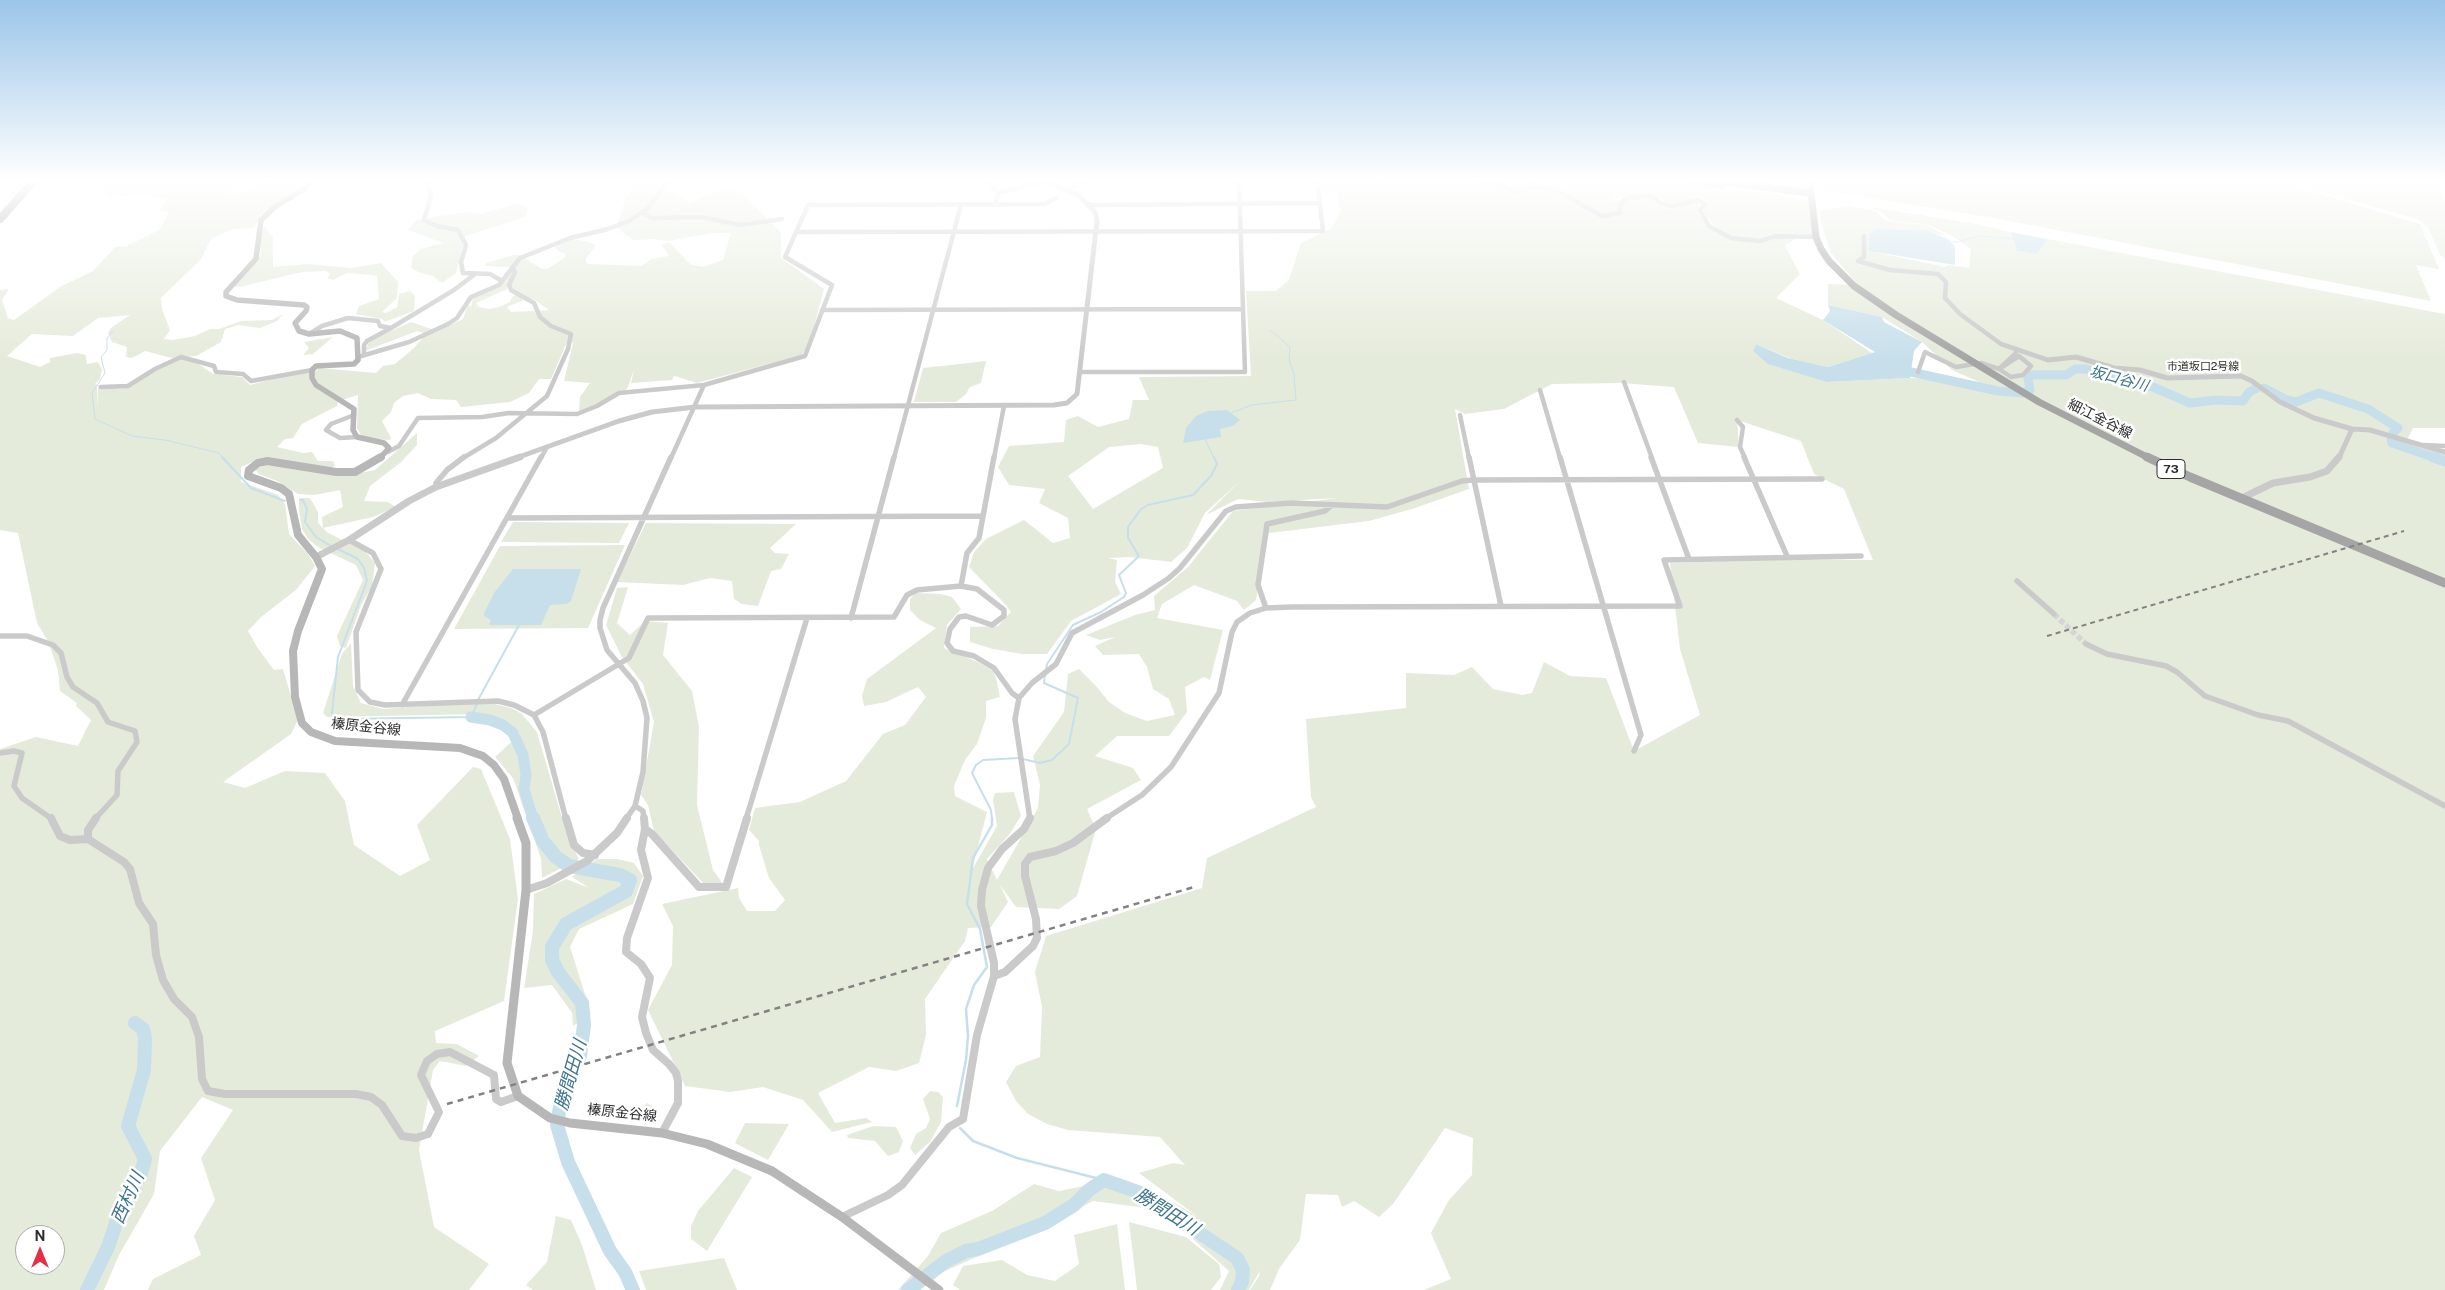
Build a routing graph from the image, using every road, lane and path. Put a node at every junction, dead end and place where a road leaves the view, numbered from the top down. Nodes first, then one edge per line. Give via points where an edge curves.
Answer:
1 (258, 241) edge
2 (464, 241) edge
3 (562, 241) edge
4 (792, 241) edge
5 (952, 241) edge
6 (1097, 241) edge
7 (1240, 241) edge
8 (1818, 241) edge
9 (1864, 241) edge
10 (513, 268) junction
11 (475, 274) junction
12 (502, 281) junction
13 (1243, 309) junction
14 (822, 310) junction
15 (934, 310) junction
16 (1088, 310) junction
17 (391, 328) junction
18 (309, 334) junction
19 (2016, 349) junction
20 (361, 356) junction
21 (2048, 360) joint
22 (1999, 369) junction
23 (312, 370) junction
24 (1080, 372) junction
25 (1918, 372) dead end
26 (1624, 382) dead end
27 (704, 385) junction
28 (101, 387) dead end
29 (1540, 390) dead end
30 (694, 406) junction
31 (908, 406) junction
32 (1004, 406) junction
33 (529, 413) junction
34 (354, 415) junction
35 (1460, 415) dead end
36 (1737, 420) dead end
37 (2352, 429) junction
38 (357, 438) junction
39 (2422, 445) junction
40 (2445, 446) edge
41 (547, 447) junction
42 (388, 452) junction
43 (2445, 452) edge
44 (1473, 480) junction
45 (1567, 480) junction
46 (1660, 480) junction
47 (1753, 480) junction
48 (1822, 480) dead end
49 (436, 488) junction
50 (2240, 499) junction
51 (1331, 506) junction
52 (983, 516) junction
53 (878, 517) junction
54 (508, 518) junction
55 (644, 518) junction
56 (349, 540) junction
57 (1787, 556) junction
58 (1862, 556) dead end
59 (316, 557) junction
60 (1689, 559) junction
61 (2017, 581) dead end
62 (2445, 583) edge
63 (961, 586) junction
64 (1500, 606) junction
65 (1603, 606) junction
66 (1266, 608) junction
67 (2054, 614) tunnel mouth
68 (807, 618) junction
69 (851, 618) junction
70 (0, 636) edge
71 (2086, 644) tunnel mouth
72 (620, 664) junction
73 (1019, 698) junction
74 (402, 705) junction
75 (534, 715) junction
76 (1634, 751) dead end
77 (0, 753) edge
78 (635, 806) junction
79 (2445, 806) edge
80 (645, 829) junction
81 (88, 839) junction
82 (596, 855) junction
83 (526, 890) junction
84 (994, 976) junction
85 (518, 1096) junction
86 (662, 1133) junction
87 (842, 1217) junction
88 (938, 1289) edge

1 - 18 main road via 256,259 226,292 226,296 237,300 304,305 306,311 295,323 299,331
2 - 11 street via 463,273
3 - 10 street via 520,258
4 - 14 street via 785,257 832,285
5 - 15 street
6 - 16 street
7 - 13 street
8 - 50 main road, 細江金谷線 / 73 via 1829,261 1854,286 1956,353 2039,402 2148,458
9 - 19 street, 市道坂口2号線 via 1864,257 1858,261 1890,270 1928,272 1943,277 1945,298 1949,304 2000,344
10 - 12 street
10 - 33 street via 511,290 534,303 540,317 551,326 568,330 570,334 568,349 547,396
11 - 12 street via 490,274
11 - 17 street
12 - 20 street via 471,298 457,318 448,324 409,342
13 - 16 street
13 - 24 street via 1245,372
14 - 15 street
14 - 27 street via 805,356
15 - 16 street
15 - 31 street
16 - 24 street
17 - 18 street via 380,326 378,321 348,318
17 - 20 street via 368,341
18 - 20 main road via 340,331 353,334
19 - 21 street, 市道坂口2号線
19 - 22 street
20 - 23 main road via 354,364 320,365
21 - 37 street, 市道坂口2号線 via 2076,357 2167,378 2241,376 2280,402 2319,420
22 - 22 street via 2019,377 2031,366 2019,356
22 - 25 street via 1981,364 1956,367 1925,352
23 - 28 street via 251,381 243,374 216,372 214,366 181,357 128,386
23 - 34 main road via 316,385 352,406
24 - 32 street via 1077,394 1067,403
26 - 46 street
27 - 30 street
27 - 33 street via 620,394 577,414
29 - 45 street
30 - 31 street
30 - 41 street via 619,421
30 - 55 street
31 - 32 street
31 - 53 street
32 - 52 street
33 - 42 street via 418,418 399,446
33 - 49 street via 447,470 436,483
34 - 38 main road via 353,430
34 - 38 street via 331,424 326,430 340,438
35 - 44 street
36 - 47 street via 1743,427 1740,448
37 - 39 street, 市道坂口2号線 via 2370,430
37 - 50 street via 2337,462 2327,471 2273,483
38 - 42 main road via 384,443 389,448
39 - 40 street
39 - 43 street, 市道坂口2号線
41 - 49 street
41 - 54 street
42 - 59 main road via 372,465 355,472 267,461 249,470 248,476 281,488 288,494 298,535
44 - 45 street
44 - 51 street via 1388,507
44 - 64 street
45 - 46 street
45 - 65 street
46 - 47 street
46 - 60 street
47 - 48 street
47 - 57 street
49 - 56 street via 409,501
50 - 62 main road, 細江金谷線 / 73
51 - 66 street via 1324,511 1267,524 1258,585
51 - 73 street via 1291,503 1236,507 1226,511 1169,578 1072,633 1056,664
52 - 53 street
52 - 63 street via 979,538 967,553
53 - 55 street
53 - 69 street
54 - 55 street
54 - 74 street
55 - 72 street via 600,620 607,650
56 - 59 street
56 - 74 street via 374,553 381,569 356,632 358,690 370,702
57 - 58 street
57 - 60 street
59 - 83 main road, 榛原金谷線 via 322,569 320,578 298,631 293,652 295,696 302,723 311,732 335,741 460,748 483,756 504,779 526,843
60 - 65 street via 1664,560 1680,606
61 - 67 street
63 - 69 street via 917,590 907,595 894,617
63 - 73 street via 978,589 1004,610 1004,616 992,625 960,617 950,629 948,643 953,651 974,656 994,668
64 - 65 street
64 - 66 street
65 - 76 street via 1641,735
66 - 84 street via 1237,622 1219,692 1171,767 1154,786 1073,843 1030,857 1025,864 1024,876 1036,919 1037,938 1005,972
68 - 69 street
68 - 72 street via 648,618 633,653
68 - 80 street via 726,887 699,887
70 - 81 street via 27,636 53,645 61,653 73,687 97,703 108,722 135,731 137,742 118,771 117,795 93,821
71 - 79 street via 2107,654 2166,666 2205,696 2258,715 2288,721
72 - 75 street
72 - 78 street via 635,683 647,718 643,772
73 - 84 street via 1015,718 1030,819 988,868 982,890 981,906
74 - 75 street via 498,701
75 - 82 street via 543,732 574,845 583,853
77 - 81 street via 22,753 14,786 22,798 52,819 60,836 70,840
78 - 80 street via 643,811
78 - 82 street via 617,833
80 - 86 street via 641,850 648,878 627,938 626,952 641,964 650,978 642,1017 646,1033 653,1050 669,1064 678,1081 678,1102
81 - 85 street via 130,869 139,903 153,924 163,980 174,999 192,1016 199,1037 202,1079 208,1091 371,1098 382,1105 402,1136 416,1138 428,1134 439,1112 421,1075 427,1061 437,1054 450,1052 494,1075 496,1099 502,1102
82 - 83 street via 566,874
83 - 85 main road, 榛原金谷線 via 508,1063
84 - 87 street via 977,1035 963,1119 949,1127 902,1185
85 - 86 main road, 榛原金谷線 via 550,1118
86 - 87 main road, 榛原金谷線 via 708,1144 772,1171
87 - 88 main road, 榛原金谷線

